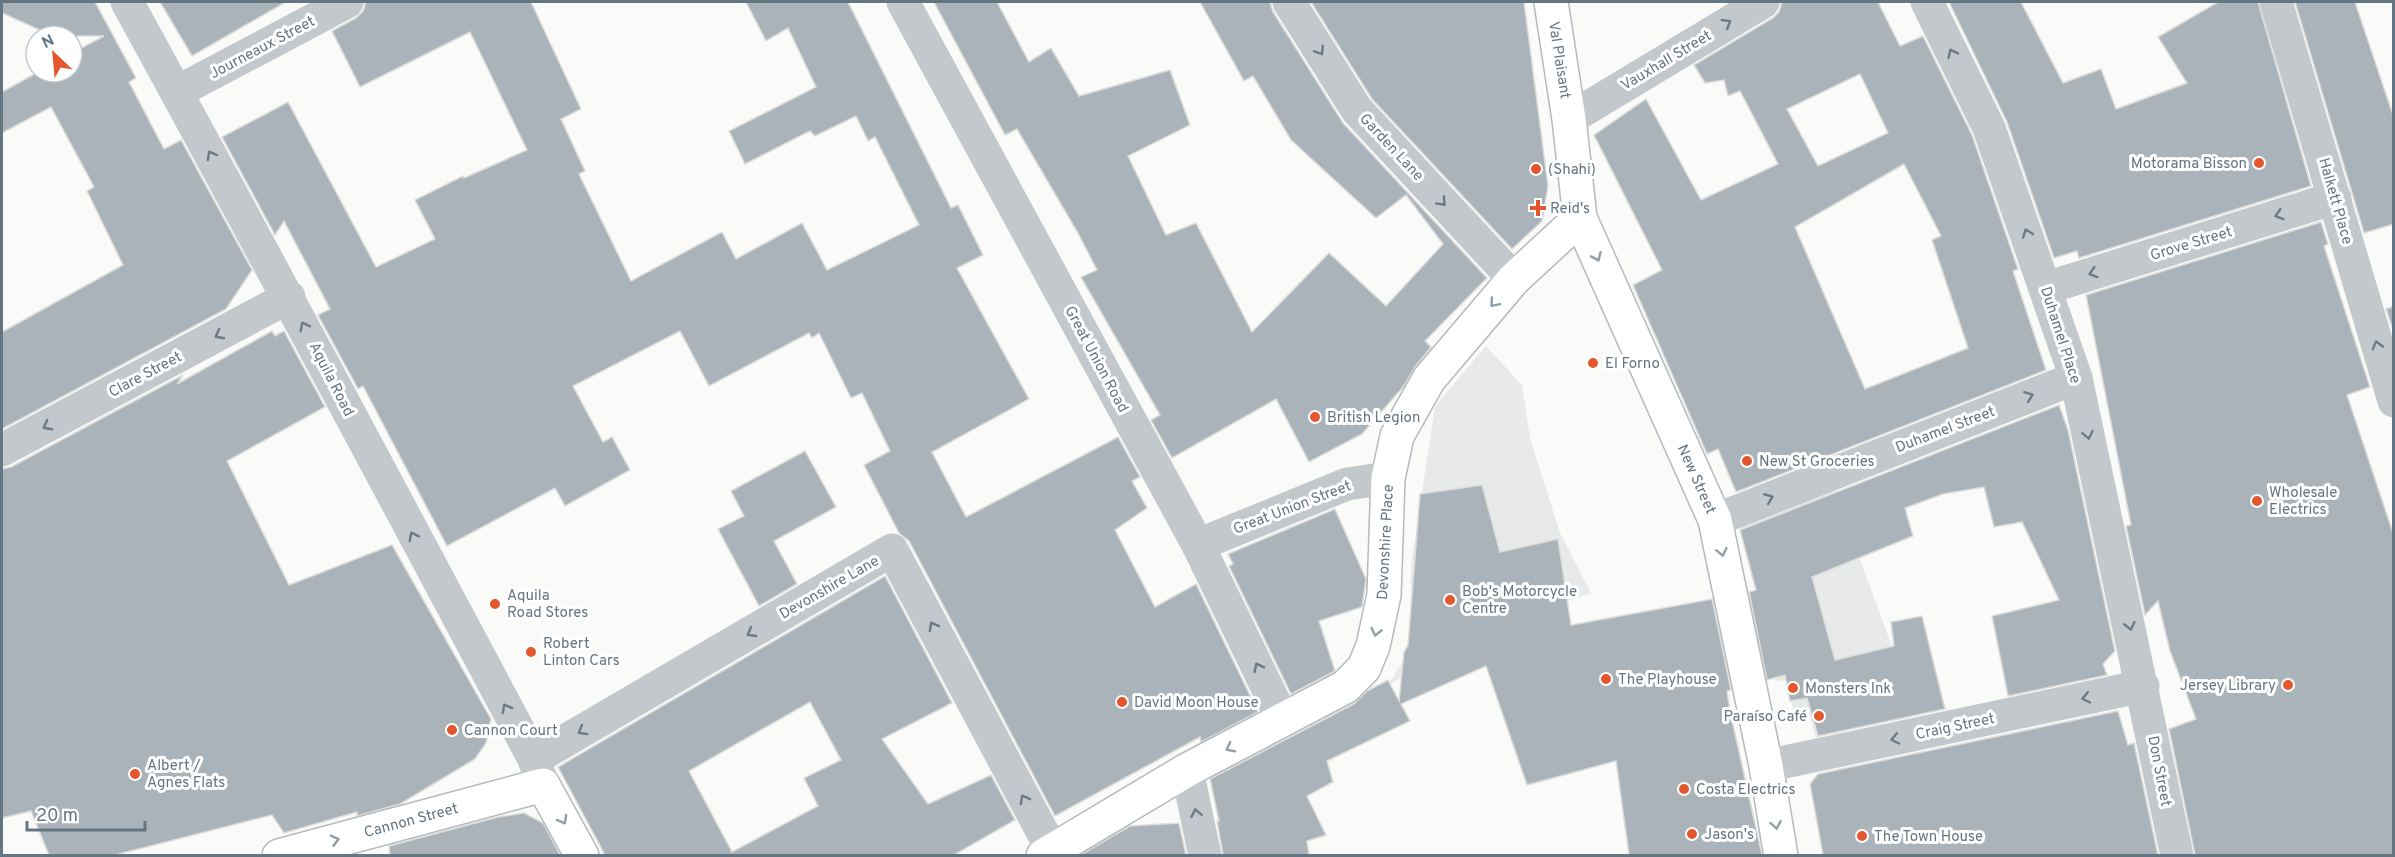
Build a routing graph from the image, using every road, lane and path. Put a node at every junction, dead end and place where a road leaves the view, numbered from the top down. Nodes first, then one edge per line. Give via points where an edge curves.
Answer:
1 (127, 2) edge
2 (347, 2) edge
3 (903, 2) edge
4 (1289, 2) edge
5 (1551, 2) edge
6 (1763, 2) edge
7 (1927, 2) edge
8 (2276, 2) edge
9 (177, 92) junction
10 (1569, 118) junction
11 (2335, 198) junction
12 (1580, 218) junction
13 (1514, 279) junction
14 (2046, 288) junction
15 (289, 297) junction
16 (2076, 378) junction
17 (2394, 401) edge
18 (2, 450) edge
19 (1388, 478) junction
20 (1715, 520) junction
21 (1198, 544) junction
22 (2143, 686) junction
23 (1283, 720) junction
24 (1766, 766) junction
25 (1187, 770) junction
26 (539, 772) junction
27 (1047, 853) edge
28 (279, 855) edge
29 (582, 855) edge
30 (1205, 855) edge
31 (1781, 855) edge
32 (2177, 855) edge

1 - 9 street, Aquila Road
2 - 9 street, Journeaux Street
3 - 21 street, Great Union Road
4 -> 13 street, Garden Lane via 1357,110
5 - 10 main road, Val Plaisant
10 -> 6 street, Vauxhall Street
14 -> 7 street, Duhamel Place via 1989,128
8 - 11 street, Halkett Place
15 -> 9 street, Aquila Road
10 - 12 main road, New Street
11 -> 14 street, Grove Street
17 -> 11 street, Halkett Place
12 - 13 main road, Devonshire Place
12 -> 20 main road, New Street
13 -> 19 main road, Devonshire Place via 1429,379 1397,436
14 - 16 street, Duhamel Place
15 -> 18 street, Clare Street
26 -> 15 street, Aquila Road
20 -> 16 street, Duhamel Street
16 -> 22 street, Duhamel Place
19 - 21 street, Great Union Street via 1347,484
19 -> 23 main road, Devonshire Place via 1384,595 1364,668 1345,687
20 -> 24 main road, New Street
23 -> 21 street, Great Union Road
22 -> 24 street, Craig Street
22 - 32 street, Don Street
23 -> 25 main road, Devonshire Place
24 -> 31 main road, New Street
25 - 27 main road, Devonshire Place
30 -> 25 street
27 -> 26 street, Devonshire Lane via 892,550
28 -> 26 main road, Cannon Street
26 -> 29 main road

